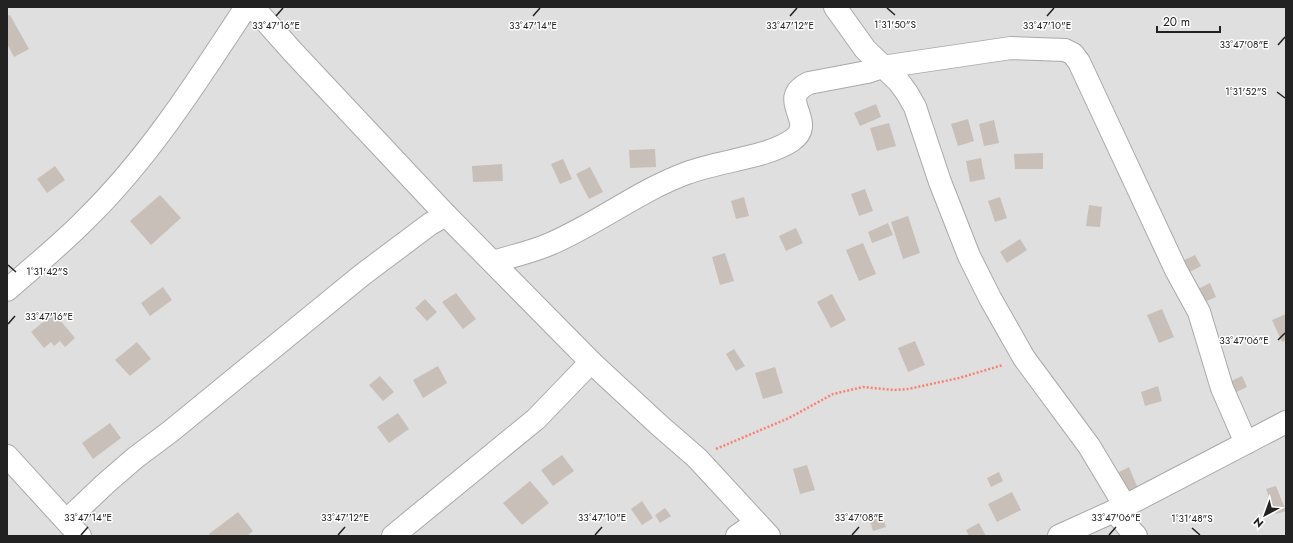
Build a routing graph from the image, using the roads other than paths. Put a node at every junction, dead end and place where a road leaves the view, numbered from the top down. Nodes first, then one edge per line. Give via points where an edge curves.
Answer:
1 (246, 7) edge
2 (253, 7) edge
3 (835, 7) edge
4 (882, 67) junction
5 (446, 215) junction
6 (493, 262) junction
7 (7, 290) edge
8 (592, 362) junction
9 (1286, 422) edge
10 (1246, 442) junction
11 (7, 456) edge
12 (1120, 508) junction
13 (74, 528) edge
14 (762, 530) edge
15 (393, 536) edge
16 (737, 536) edge
17 (1059, 536) edge
18 (1136, 536) edge

1 - 7 street via 151,146 89,217
2 - 5 street
3 - 4 street via 865,49
4 - 6 street via 801,87 794,98 802,121 800,130 791,141 687,173 550,244
4 - 10 street via 1011,48 1065,50 1074,54 1080,62 1176,270 1199,312 1222,388
4 - 12 street via 899,82 915,107 940,182 969,256 1024,358 1089,446
5 - 6 street
5 - 13 street via 362,275 135,458 105,484
6 - 8 street
8 - 14 street via 697,458
8 - 15 street via 526,427
9 - 10 street
10 - 12 street
11 - 13 street
12 - 17 street
12 - 18 street
14 - 16 street

